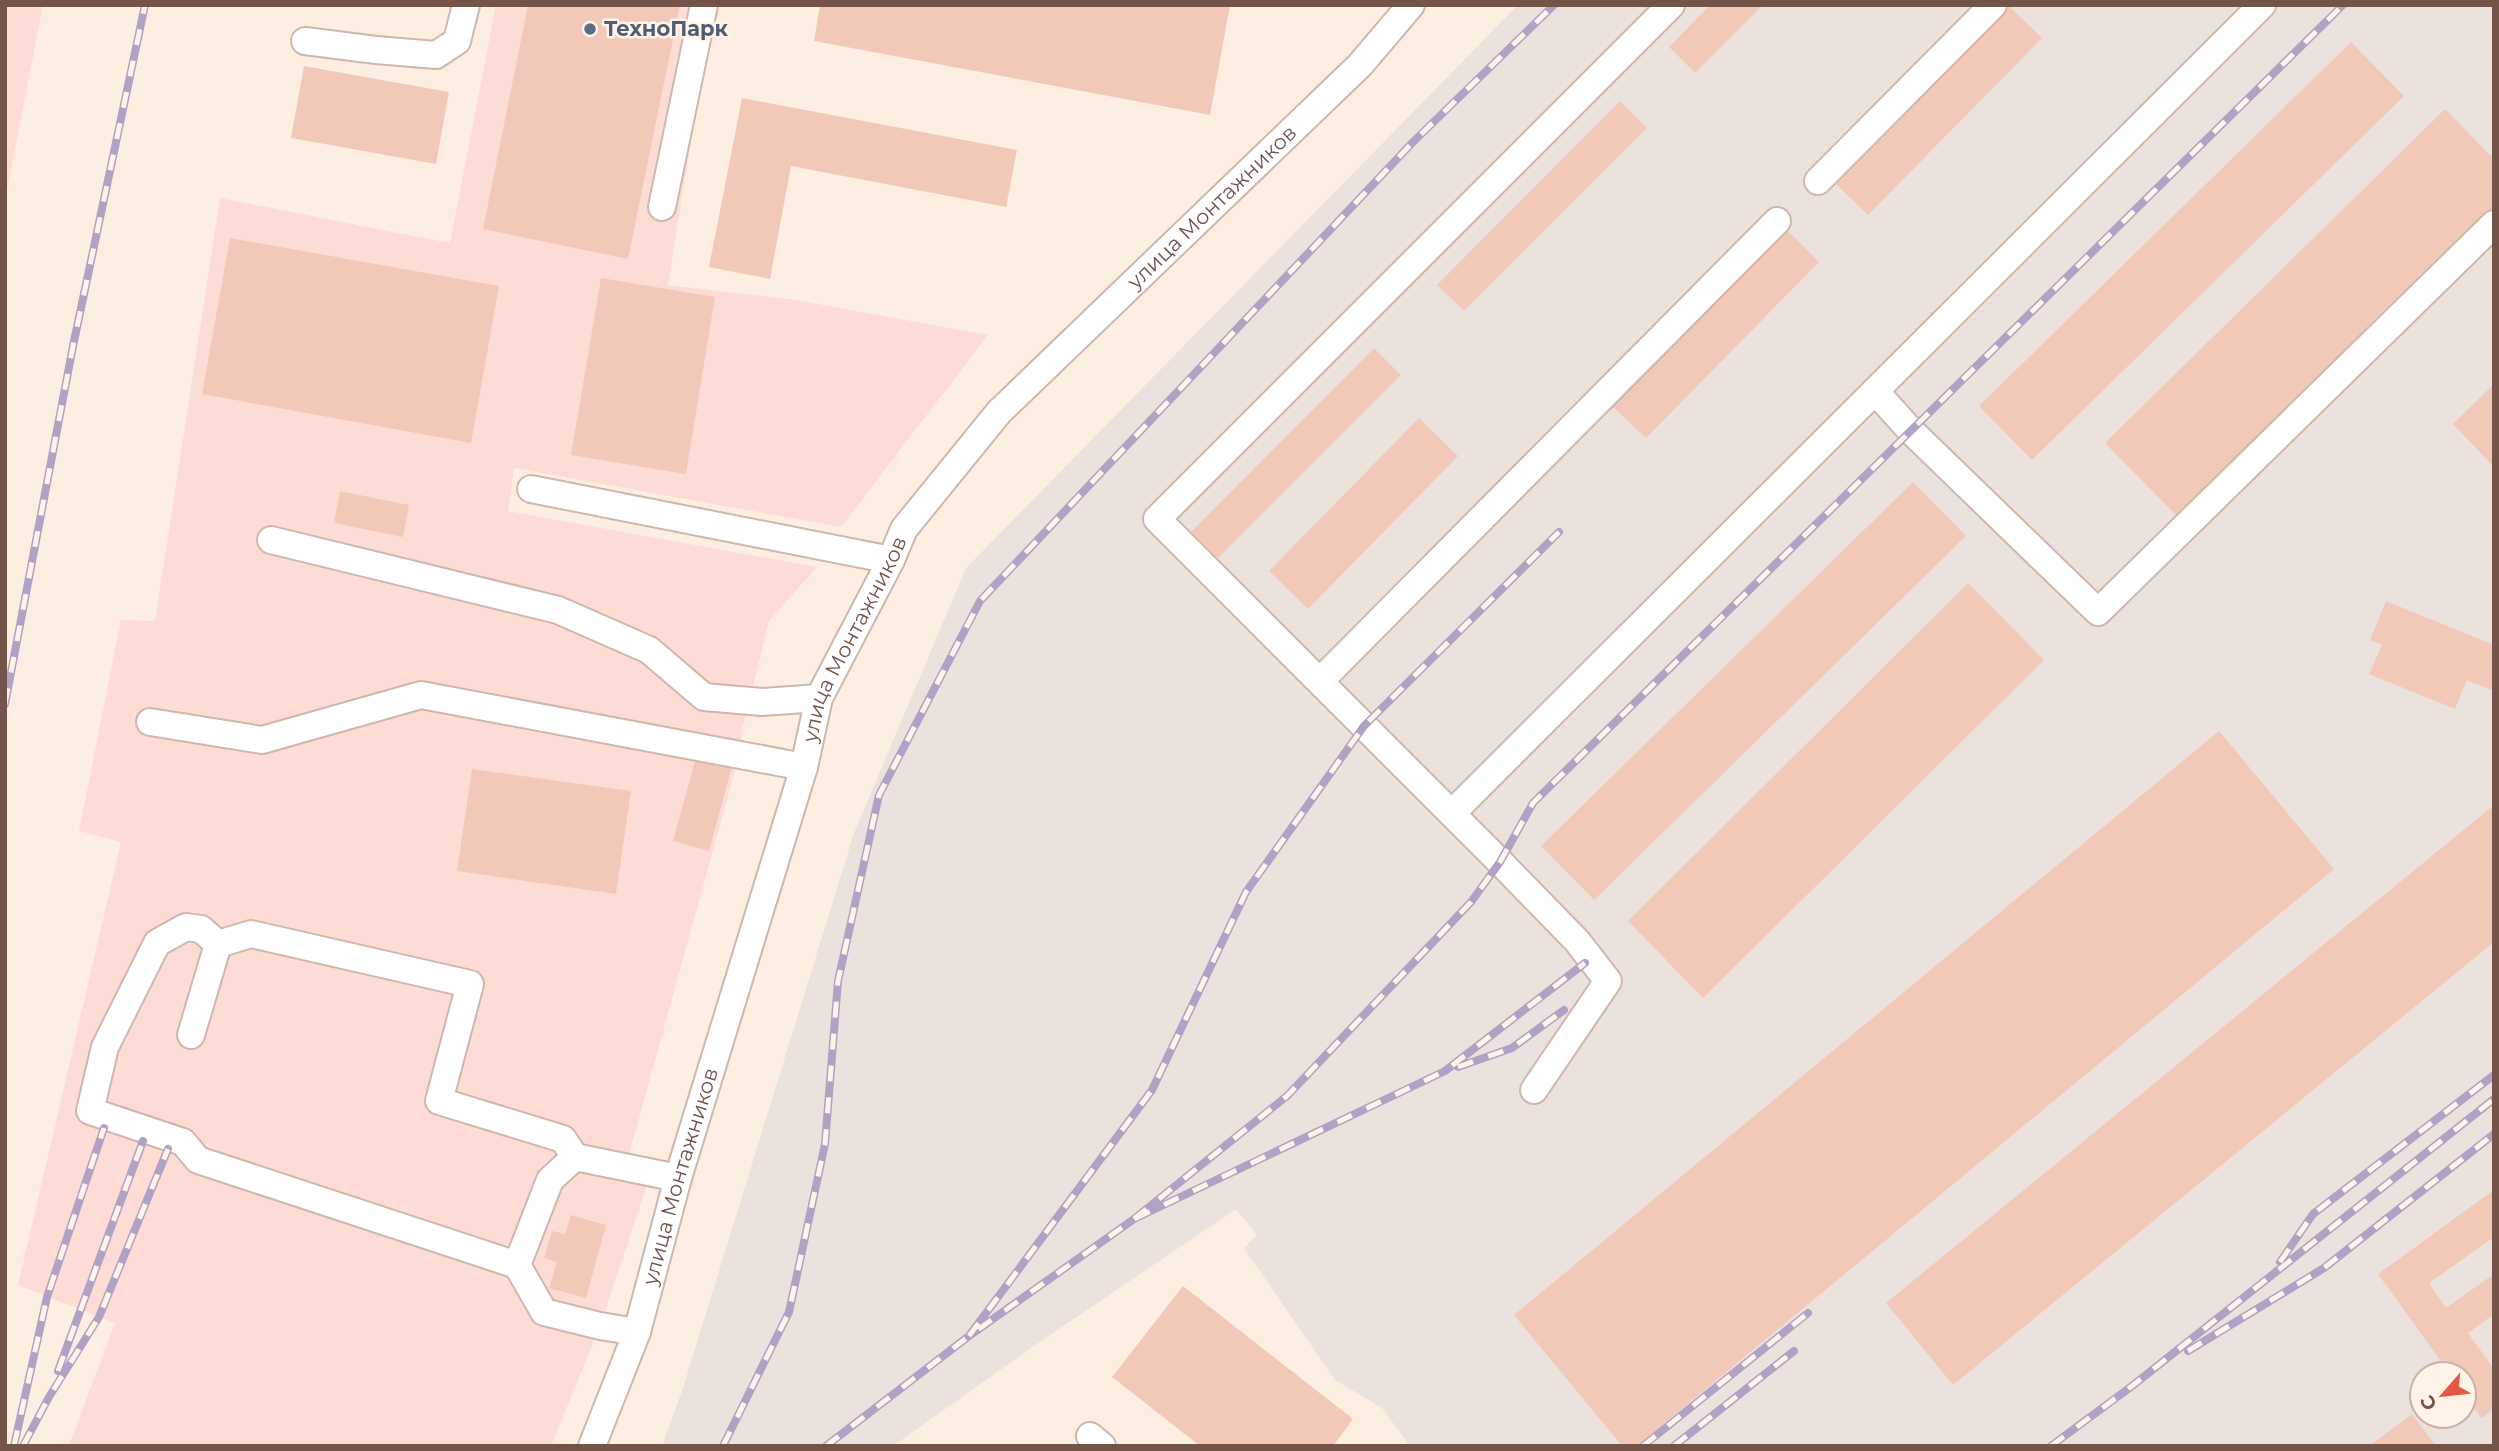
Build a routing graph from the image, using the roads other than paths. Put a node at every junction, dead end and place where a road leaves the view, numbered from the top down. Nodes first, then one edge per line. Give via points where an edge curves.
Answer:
1 (466, 5) edge
2 (704, 5) edge
3 (1411, 5) edge
4 (1671, 5) edge
5 (1993, 5) edge
6 (2262, 5) edge
7 (306, 41) dead end
8 (1818, 181) dead end
9 (662, 207) dead end
10 (1777, 221) dead end
11 (2494, 224) edge
12 (1875, 391) junction
13 (531, 489) dead end
14 (271, 541) dead end
15 (891, 560) junction
16 (1320, 681) junction
17 (819, 698) junction
18 (150, 722) dead end
19 (804, 768) junction
20 (1452, 813) junction
21 (218, 944) junction
22 (191, 1035) dead end
23 (1534, 1090) dead end
24 (575, 1157) junction
25 (678, 1178) junction
26 (517, 1265) junction
27 (637, 1332) junction
28 (592, 1446) edge

1 - 7 street via 457,41 436,55
2 - 9 street
3 - 15 street, улица Монтажников via 1360,65 999,412 904,529
4 - 16 street via 1157,519
5 - 8 street
6 - 12 street
10 - 16 street
11 - 12 street via 2098,612
12 - 20 street
13 - 15 street
14 - 17 street via 558,610 649,650 704,697 762,702
15 - 17 street, улица Монтажников
16 - 20 street
17 - 19 street, улица Монтажников
18 - 19 street via 262,740 421,695
19 - 25 street, улица Монтажников
20 - 23 street via 1577,941 1608,981
21 - 22 street
21 - 24 street via 251,934 470,985 439,1101 563,1139
21 - 26 street via 201,929 187,927 157,943 105,1047 90,1111 183,1142 198,1160
24 - 25 street
24 - 26 street via 550,1180
25 - 27 street, улица Монтажников
26 - 27 street via 544,1312
27 - 28 street, улица Монтажников

